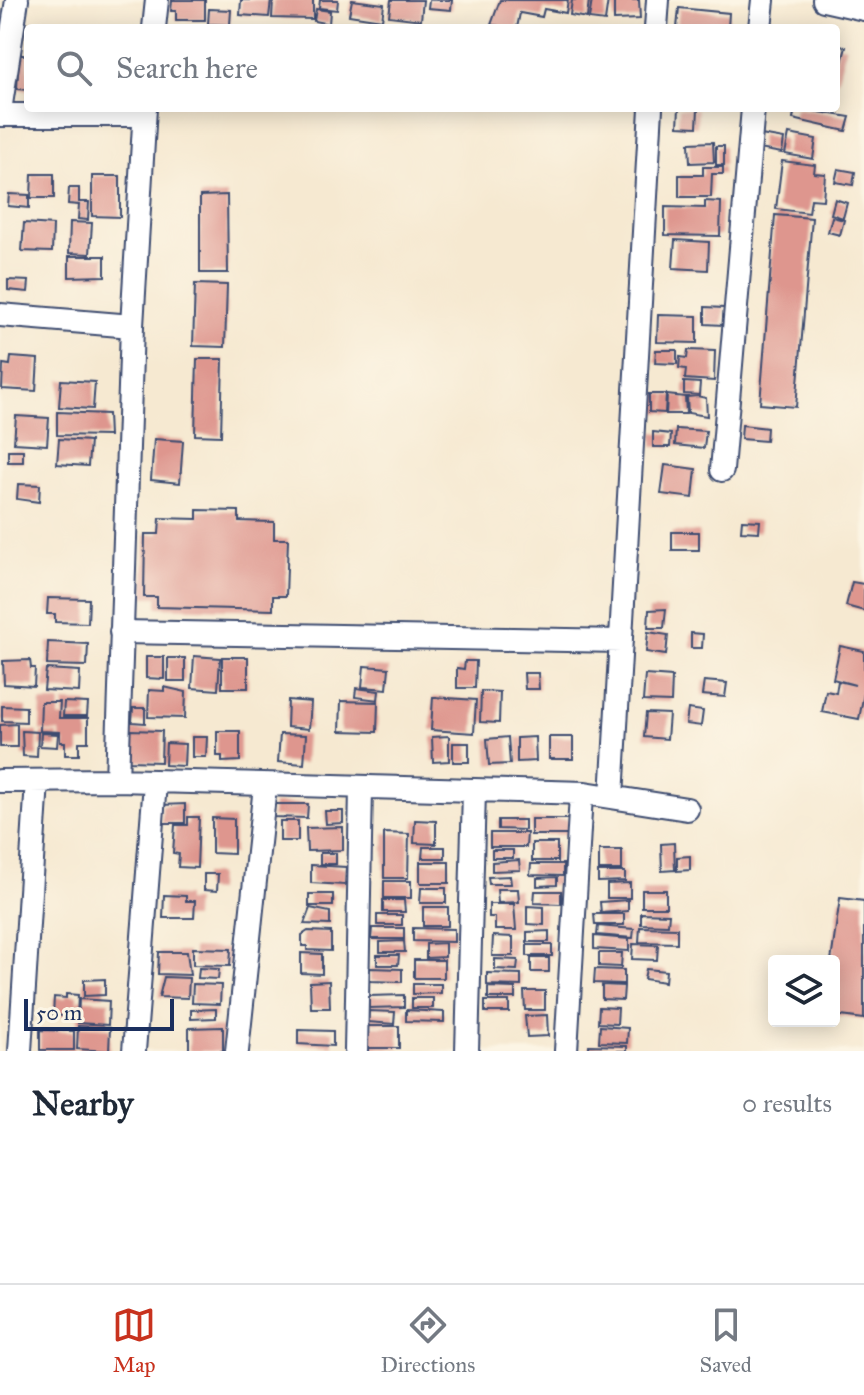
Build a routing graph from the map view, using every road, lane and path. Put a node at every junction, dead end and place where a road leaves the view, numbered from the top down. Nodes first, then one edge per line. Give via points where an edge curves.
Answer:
1 (17, 0) edge
2 (157, 0) edge
3 (658, 0) edge
4 (763, 0) edge
5 (824, 0) edge
6 (864, 9) edge
7 (154, 24) edge
8 (656, 24) edge
9 (760, 24) edge
10 (72, 112) edge
11 (145, 112) edge
12 (651, 112) edge
13 (753, 112) edge
14 (0, 113) edge
15 (0, 315) edge
16 (132, 326) junction
17 (722, 470) dead end
18 (121, 632) junction
19 (621, 641) junction
20 (117, 780) junction
21 (0, 781) edge
22 (37, 781) junction
23 (155, 783) junction
24 (265, 786) junction
25 (361, 788) junction
26 (474, 791) junction
27 (581, 795) junction
28 (612, 797) junction
29 (687, 809) dead end
30 (20, 1051) edge
31 (134, 1051) edge
32 (237, 1051) edge
33 (356, 1051) edge
34 (467, 1051) edge
35 (566, 1051) edge

1 - 14 street
2 - 7 street
3 - 8 street
4 - 9 street
5 - 6 street
10 - 14 street
11 - 16 street
12 - 19 street
13 - 17 street
15 - 16 street
16 - 18 street
18 - 19 street
18 - 20 street
19 - 28 street
20 - 22 street
20 - 23 street
21 - 22 street
22 - 30 street
23 - 24 street
23 - 31 street
24 - 25 street
24 - 32 street
25 - 26 street
25 - 33 street
26 - 27 street
26 - 34 street
27 - 28 street
27 - 35 street
28 - 29 street

